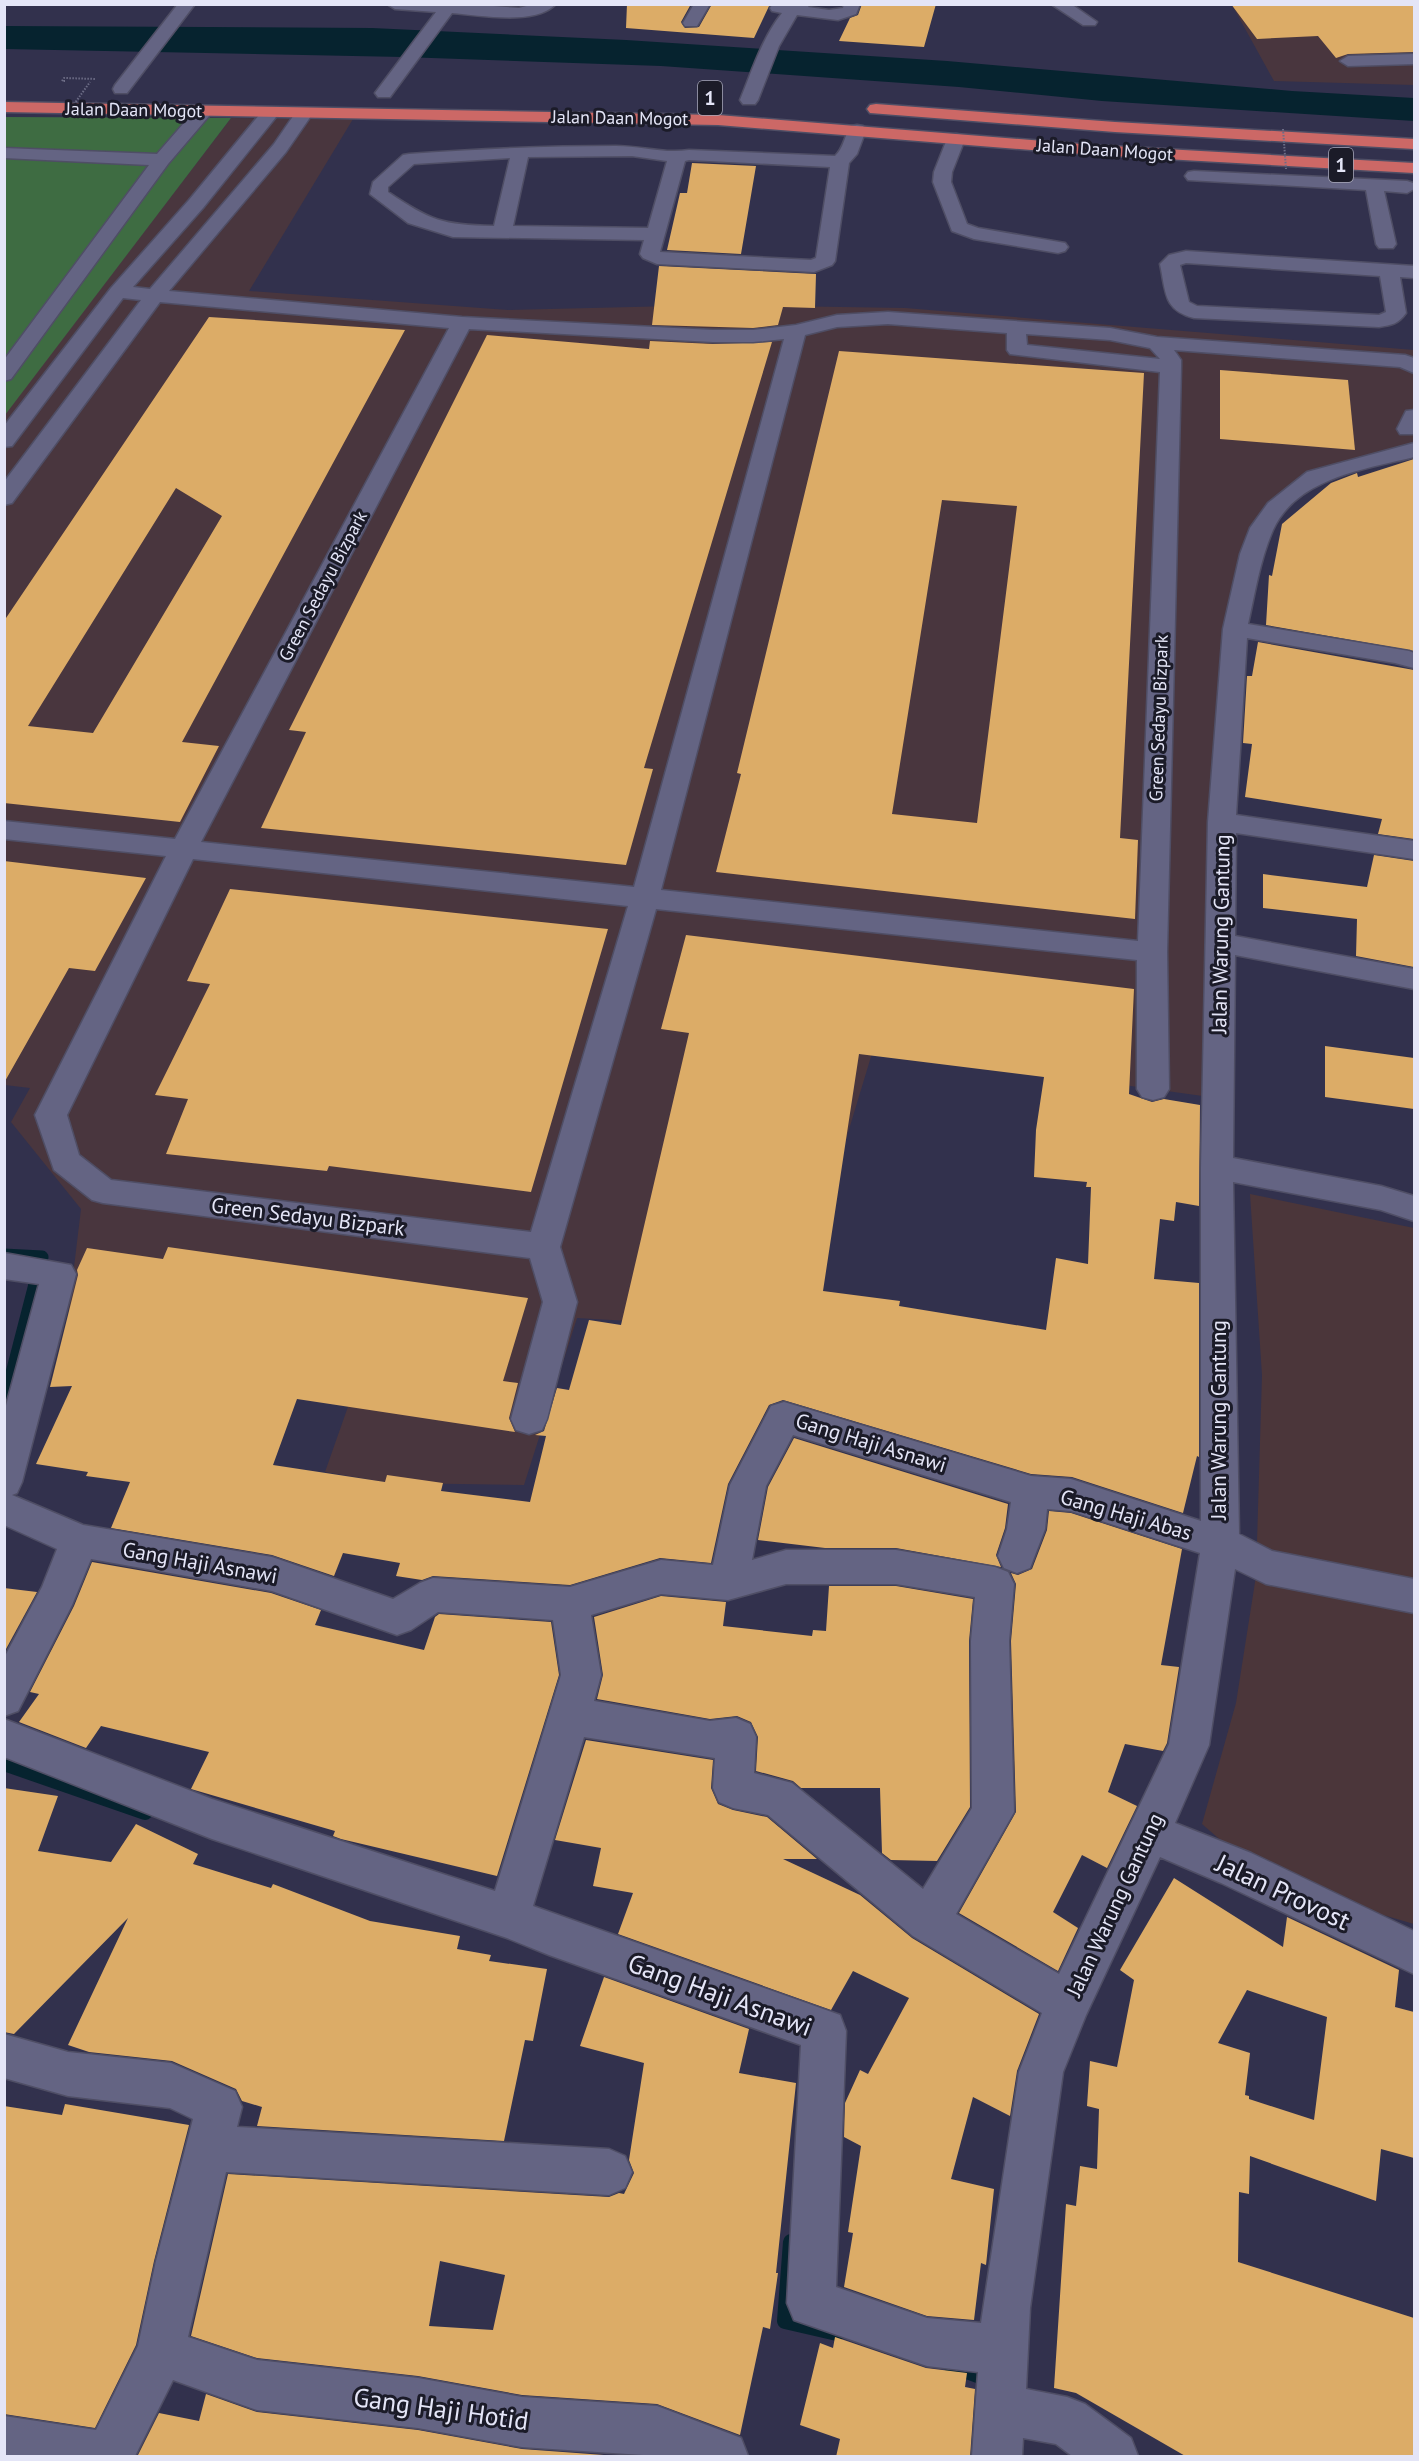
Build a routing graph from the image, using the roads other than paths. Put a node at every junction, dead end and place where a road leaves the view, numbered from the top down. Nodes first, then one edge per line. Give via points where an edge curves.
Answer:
1 (394, 4) edge
2 (548, 4) edge
3 (702, 4) edge
4 (772, 4) edge
5 (852, 4) edge
6 (1059, 4) edge
7 (186, 7) edge
8 (796, 7) edge
9 (447, 9) edge
10 (692, 22) dead end
11 (1089, 22) dead end
12 (1414, 59) edge
13 (1348, 62) dead end
14 (95, 83) road end
15 (121, 89) junction
16 (383, 89) joint
17 (145, 90) dead end
18 (753, 92) junction
19 (408, 93) dead end
20 (727, 99) dead end
21 (773, 101) dead end
22 (855, 107) dead end
23 (4, 108) edge
24 (203, 112) junction
25 (914, 112) junction
26 (270, 113) junction
27 (304, 113) junction
28 (1026, 121) junction
29 (857, 130) junction
30 (907, 135) junction
31 (956, 139) junction
32 (1022, 144) junction
33 (1414, 144) edge
34 (520, 152) junction
35 (4, 153) edge
36 (677, 157) junction
37 (162, 160) junction
38 (840, 162) junction
39 (1409, 168) edge
40 (1194, 176) dead end
41 (1374, 186) junction
42 (1407, 187) junction
43 (1412, 206) dead end
44 (502, 232) junction
45 (655, 234) junction
46 (1386, 244) dead end
47 (1058, 247) dead end
48 (1389, 271) junction
49 (1414, 272) edge
50 (118, 292) junction
51 (155, 295) junction
52 (462, 323) junction
53 (1016, 327) junction
54 (796, 331) junction
55 (1157, 343) junction
56 (994, 348) dead end
57 (1017, 350) junction
58 (1171, 367) junction
59 (1414, 367) edge
60 (4, 375) edge
61 (1412, 432) edge
62 (4, 441) edge
63 (4, 498) edge
64 (1234, 629) junction
65 (1414, 661) edge
66 (1222, 822) junction
67 (4, 830) edge
68 (184, 849) junction
69 (1414, 850) edge
70 (645, 898) junction
71 (1221, 943) junction
72 (1152, 952) junction
73 (1414, 980) edge
74 (1153, 1089) dead end
75 (1217, 1167) junction
76 (1414, 1208) edge
77 (543, 1247) junction
78 (30, 1269) edge
79 (17, 1394) edge
80 (530, 1419) dead end
81 (4, 1482) edge
82 (1031, 1492) junction
83 (4, 1508) edge
84 (79, 1541) junction
85 (1220, 1543) junction
86 (1017, 1556) dead end
87 (728, 1583) junction
88 (1414, 1596) edge
89 (570, 1604) junction
90 (4, 1698) edge
91 (570, 1716) junction
92 (4, 1738) edge
93 (1150, 1833) junction
94 (508, 1917) junction
95 (928, 1921) junction
96 (1414, 1953) edge
97 (1068, 2004) junction
98 (4, 2056) edge
99 (209, 2148) junction
100 (609, 2172) dead end
101 (161, 2352) junction
102 (1000, 2395) edge
103 (4, 2441) edge
104 (107, 2457) edge
105 (723, 2457) edge
106 (1113, 2457) edge

1 - 9 street
2 - 9 street via 519,13
3 - 10 street
4 - 8 street
5 - 8 street via 850,11 838,15
6 - 11 street
7 - 15 street
8 - 18 street via 779,30
9 - 16 street
12 - 13 street
14 - 15 highway, Jalan Daan Mogot
15 - 17 highway, Jalan Daan Mogot
16 - 19 highway
18 - 20 highway, 1
18 - 21 highway, 1
22 - 25 highway, Jalan Daan Mogot / 1
23 - 24 highway, Jalan Daan Mogot / 1
24 - 26 highway, Jalan Daan Mogot / 1
24 - 37 street
25 - 28 highway, Jalan Daan Mogot / 1
25 - 30 highway via 934,120 935,125 930,130
26 - 27 highway, Jalan Daan Mogot / 1
26 - 50 street
27 - 29 highway, Jalan Daan Mogot / 1 via 668,119
27 - 51 street via 280,148
28 - 32 highway via 1005,126 1001,131 1003,136
28 - 33 highway, Jalan Daan Mogot / 1
29 - 30 highway, Jalan Daan Mogot / 1
29 - 38 street via 848,154
30 - 31 highway, Jalan Daan Mogot / 1
31 - 32 highway, Jalan Daan Mogot / 1
31 - 47 street via 942,182 959,227
32 - 39 highway, Jalan Daan Mogot / 1
34 - 36 street via 632,151
34 - 44 street
34 - 44 street via 409,159 379,186 379,194 415,219 453,231
35 - 37 street
36 - 38 street
36 - 45 street
37 - 60 street
38 - 45 street via 825,261 814,266 657,258 650,254
39 - 42 street
40 - 41 street
41 - 42 street
41 - 46 street
42 - 43 street
44 - 45 street
48 - 48 street via 1396,313 1391,319 1379,321 1194,312 1179,303 1170,264 1186,257
48 - 49 street
50 - 51 street
50 - 62 street
51 - 52 street
51 - 63 street
52 - 54 street via 713,336
52 - 68 street, Green Sedayu Bizpark
53 - 54 street via 888,318 837,321
53 - 55 street via 1110,334
53 - 57 street
54 - 70 street
55 - 58 street via 1171,360
55 - 59 street via 1404,361
56 - 57 street
57 - 58 street
58 - 72 street, Green Sedayu Bizpark
61 - 64 street, Jalan Warung Gantung via 1315,477 1276,508 1262,528 1252,554
64 - 65 street
64 - 66 street, Jalan Warung Gantung
66 - 69 street
66 - 71 street, Jalan Warung Gantung
67 - 68 street
68 - 70 street
68 - 77 street, Green Sedayu Bizpark via 51,1115 66,1161 102,1191
70 - 72 street
70 - 77 street
71 - 73 street
71 - 75 street, Jalan Warung Gantung
72 - 74 street, Green Sedayu Bizpark
75 - 76 street via 1381,1198
75 - 85 street, Jalan Warung Gantung
77 - 80 street via 560,1302
78 - 79 street via 59,1274
79 - 81 street
82 - 85 street, Gang Haji Abas via 1071,1495
82 - 86 street via 1026,1529
82 - 87 street, Gang Haji Asnawi via 784,1417 748,1485
83 - 84 street, Gang Haji Asnawi
84 - 89 street, Gang Haji Asnawi via 272,1574 397,1618 433,1595
84 - 90 street via 59,1593
85 - 88 street, Gang Haji Abas via 1266,1568
85 - 93 street, Jalan Warung Gantung via 1189,1745
87 - 89 street, Gang Haji Asnawi via 661,1577
87 - 95 street, Gang Haji Asnawi via 786,1567 885,1567 995,1584 990,1641 993,1812
89 - 91 street via 581,1675
91 - 94 street
91 - 95 street via 710,1740 736,1737 733,1788 778,1797
92 - 94 street via 212,1819
93 - 96 street, Jalan Provost via 1236,1868
93 - 97 street, Jalan Warung Gantung
94 - 102 street, Gang Haji Asnawi via 824,2031 811,2303 927,2342
95 - 97 street
97 - 102 street, Jalan Warung Gantung via 1041,2072
98 - 99 street via 68,2074 171,2086 219,2107
99 - 100 street
99 - 101 street
101 - 104 street
101 - 105 street, Gang Haji Hotid via 257,2385 418,2403 522,2422 657,2431
102 - 106 street via 1036,2415 1067,2422
103 - 104 street

